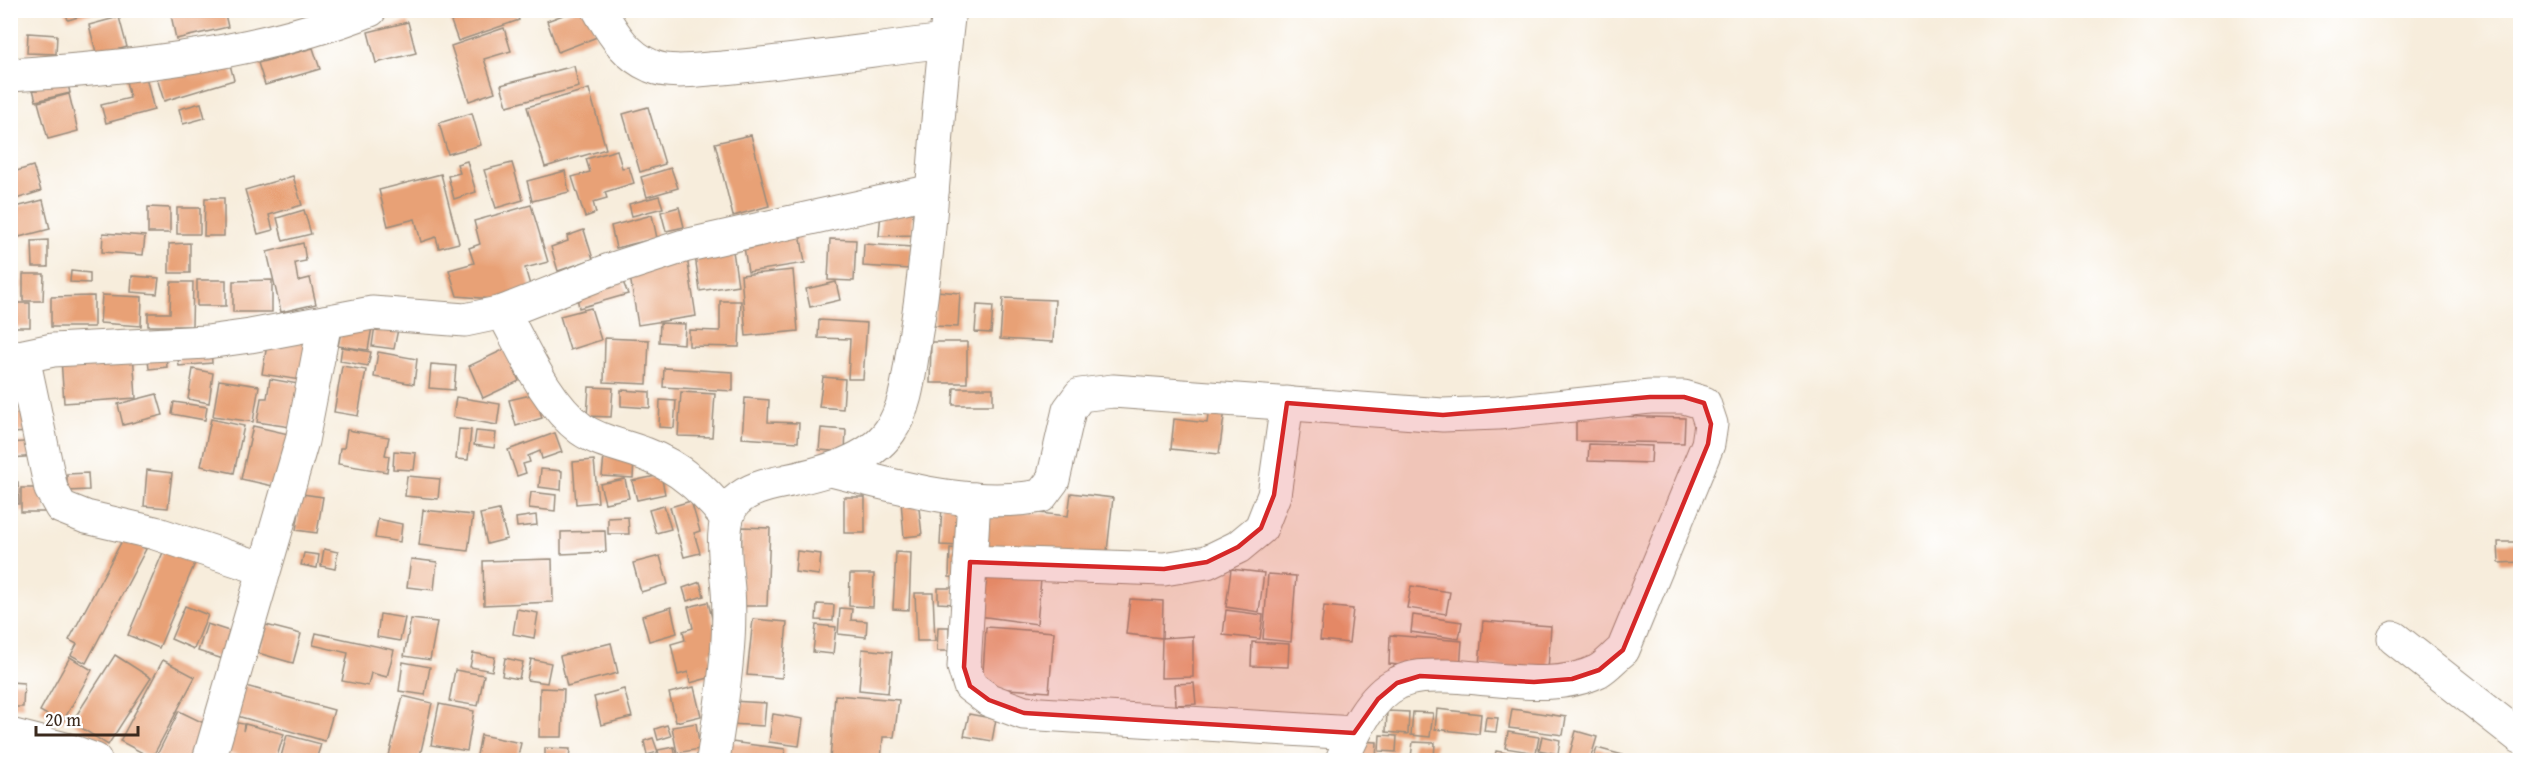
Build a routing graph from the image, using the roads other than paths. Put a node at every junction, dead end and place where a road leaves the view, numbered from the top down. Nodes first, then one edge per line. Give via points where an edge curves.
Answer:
1 (370, 10) edge
2 (599, 10) edge
3 (947, 26) edge
4 (10, 75) edge
5 (932, 191) junction
6 (503, 312) junction
7 (325, 322) junction
8 (17, 358) edge
9 (1287, 403) junction
10 (831, 470) junction
11 (974, 499) junction
12 (727, 518) junction
13 (970, 562) junction
14 (264, 569) junction
15 (2394, 638) dead end
16 (10, 735) edge
17 (2520, 737) edge
18 (1348, 747) edge
19 (96, 760) edge
20 (208, 760) edge
21 (713, 760) edge

1 - 4 street via 286,39 76,71
2 - 3 street via 633,57 654,68 687,70 753,65
3 - 5 street
5 - 6 street via 684,246
5 - 10 street via 922,298 904,400 890,432 865,454
6 - 7 street via 465,321 372,313
6 - 12 street via 564,416 584,431 680,471 706,492
7 - 8 street via 207,342 53,350
7 - 14 street via 302,441
8 - 14 street via 51,489 61,507
9 - 11 street via 1113,391 1080,395 1069,410 1053,480 1041,496 1016,501
9 - 13 street via 1274,495 1261,528 1238,547 1207,562 1164,569
9 - 18 street via 1443,415 1684,397 1704,403 1710,424 1708,444 1623,650 1599,670 1572,679 1534,682 1420,676 1397,683 1378,699
10 - 11 street via 924,494
10 - 12 street via 757,487 736,501
11 - 13 street
12 - 21 street via 729,600
13 - 18 street via 964,667 970,686 989,700 1024,712
14 - 20 street
15 - 17 street
16 - 19 street

